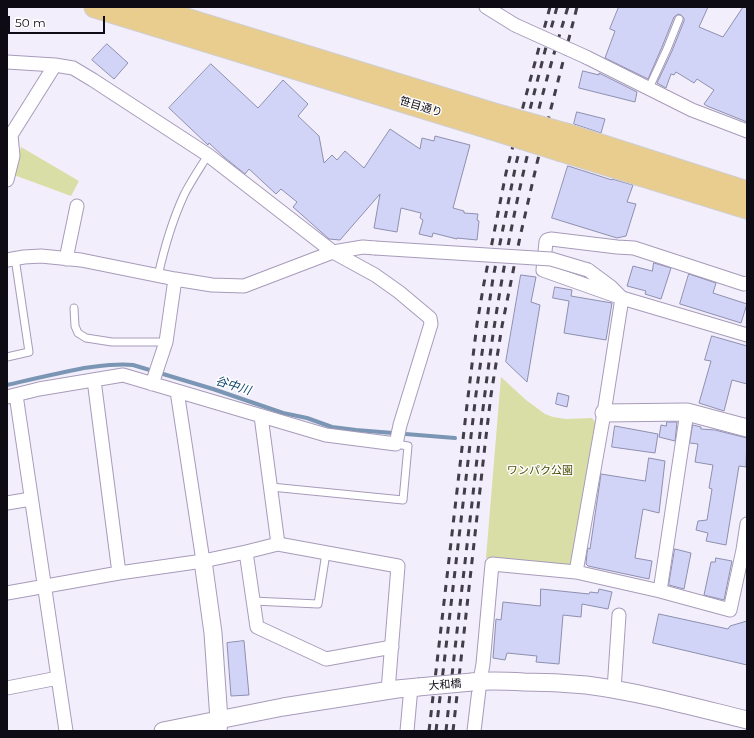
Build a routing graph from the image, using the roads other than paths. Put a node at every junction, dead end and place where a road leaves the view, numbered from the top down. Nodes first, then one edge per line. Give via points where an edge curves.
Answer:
1 (95, 7) edge
2 (147, 7) edge
3 (494, 9) edge
4 (679, 19) dead end
5 (7, 62) edge
6 (55, 65) junction
7 (649, 88) junction
8 (490, 120) junction
9 (747, 132) edge
10 (564, 143) junction
11 (208, 155) junction
12 (7, 180) edge
13 (747, 192) edge
14 (77, 206) dead end
15 (747, 208) edge
16 (333, 252) junction
17 (11, 259) edge
18 (66, 259) junction
19 (158, 276) junction
20 (175, 280) junction
21 (747, 283) edge
22 (622, 298) junction
23 (74, 308) dead end
24 (747, 335) edge
25 (166, 342) junction
26 (7, 357) edge
27 (94, 380) junction
28 (153, 381) junction
29 (177, 391) junction
30 (11, 396) edge
31 (687, 412) junction
32 (604, 413) junction
33 (261, 416) junction
34 (747, 428) edge
35 (396, 444) junction
36 (271, 487) junction
37 (31, 498) junction
38 (7, 503) edge
39 (747, 524) edge
40 (278, 544) junction
41 (745, 551) edge
42 (246, 552) junction
43 (326, 553) junction
44 (203, 561) junction
45 (576, 572) junction
46 (119, 573) junction
47 (44, 586) junction
48 (660, 591) junction
49 (7, 593) edge
50 (253, 601) junction
51 (619, 615) dead end
52 (392, 647) junction
53 (58, 678) junction
54 (476, 682) junction
55 (414, 687) junction
56 (7, 688) edge
57 (614, 690) junction
58 (388, 691) junction
59 (747, 720) edge
60 (218, 726) edge
61 (66, 731) edge
62 (163, 731) edge
63 (407, 731) edge
64 (474, 731) edge

1 - 8 main road, 笹目通り
2 - 8 main road, 笹目通り
3 - 7 street, bridge via 515,25
4 - 7 lane
5 - 6 street
6 - 11 street via 73,68
6 - 12 street via 11,135 13,156
7 - 9 street via 692,110
8 - 10 main road, 笹目通り, bridge
10 - 13 main road, 笹目通り
10 - 15 main road, 笹目通り
11 - 16 street
11 - 19 lane via 184,196
14 - 18 street
16 - 20 street via 244,286
16 - 22 street, bridge via 362,247 551,259 588,270
16 - 35 street via 375,275 430,318 431,324
17 - 18 street via 41,256
17 - 26 lane via 29,352
18 - 19 street
19 - 20 street
20 - 25 street
21 - 22 street via 634,248 547,240 543,270
22 - 24 street
22 - 32 street
23 - 25 lane via 75,326 78,333 86,338 112,342
25 - 28 street
27 - 28 street via 123,375
27 - 30 street
27 - 46 street
28 - 29 street
29 - 33 street
29 - 44 street
30 - 37 street
31 - 32 street
31 - 34 street
31 - 48 street
32 - 45 street
33 - 35 street via 326,435
33 - 36 street
35 - 36 lane via 408,446 403,500
36 - 40 street
37 - 38 street
37 - 47 street
39 - 41 street
40 - 42 street
40 - 43 street
41 - 48 street via 730,610
42 - 44 street
42 - 50 street
43 - 50 lane via 318,604
43 - 52 street via 398,566
44 - 46 street
44 - 60 street via 213,633
45 - 48 street
45 - 54 street via 492,564 483,664
46 - 47 street
47 - 49 street
47 - 53 street
50 - 52 street via 257,627 326,660
51 - 57 street
52 - 58 street
53 - 56 street
53 - 61 street
54 - 55 street, 大和橋, bridge
54 - 57 street, 大和橋 via 553,682
54 - 64 street
55 - 58 street, 大和橋
55 - 63 street
57 - 59 street, 大和橋
58 - 60 street, 大和橋 via 283,707
60 - 62 street, 大和橋

